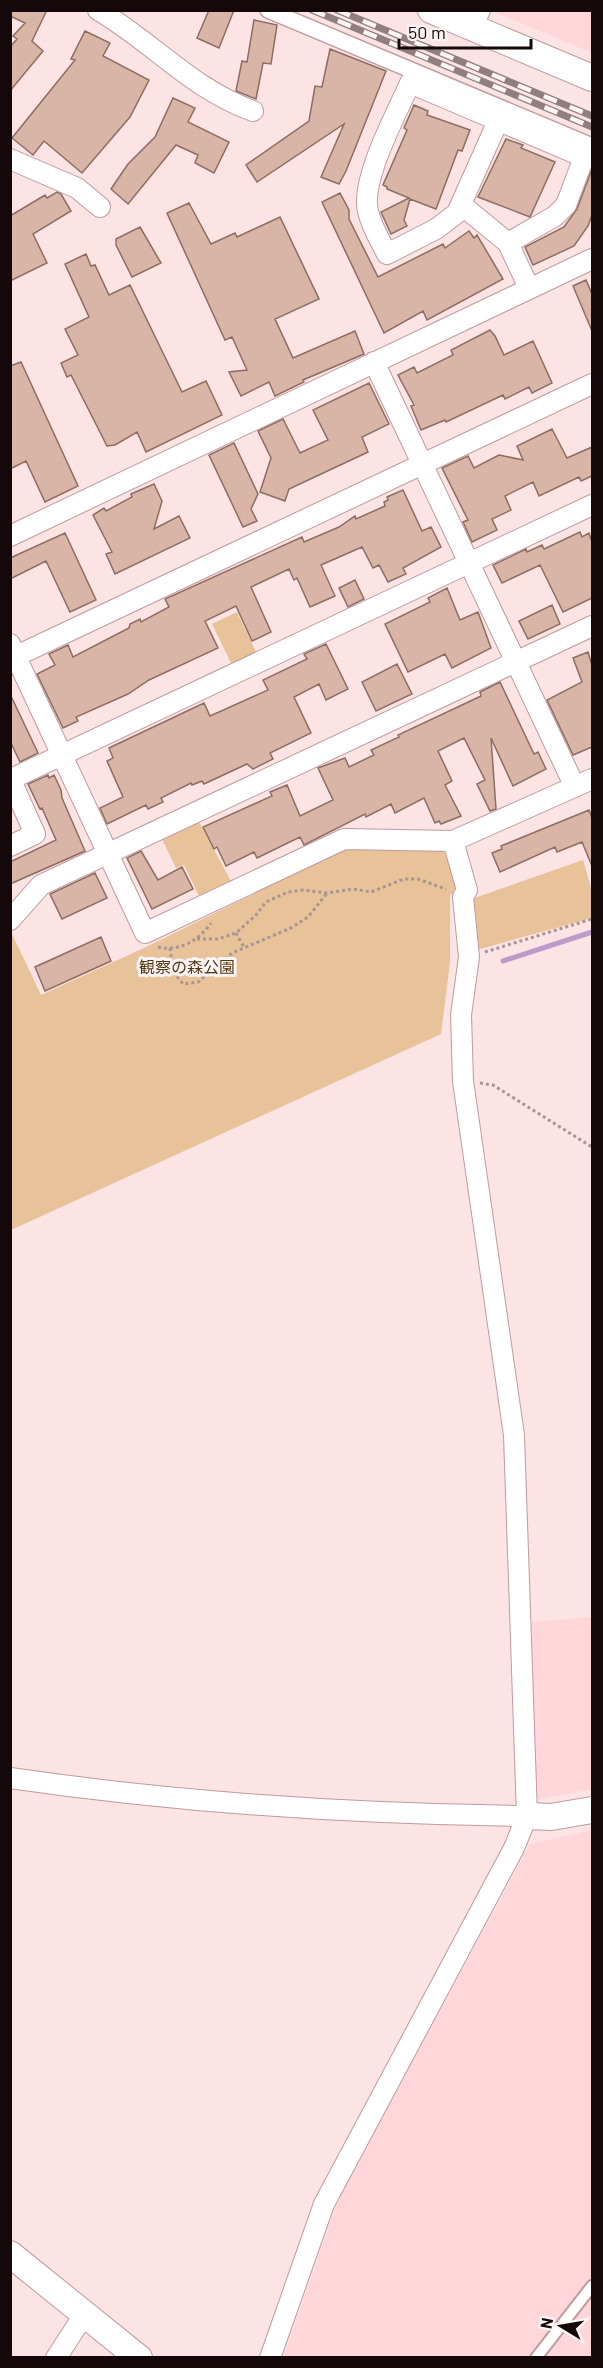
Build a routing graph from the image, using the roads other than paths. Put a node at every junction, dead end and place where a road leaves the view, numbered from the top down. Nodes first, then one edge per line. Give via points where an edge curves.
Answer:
1 (98, 10) edge
2 (268, 10) edge
3 (431, 10) edge
4 (476, 19) edge
5 (592, 78) edge
6 (253, 111) dead end
7 (498, 121) junction
8 (592, 146) edge
9 (10, 159) edge
10 (463, 206) junction
11 (100, 207) dead end
12 (508, 243) junction
13 (592, 259) edge
14 (529, 288) junction
15 (374, 362) junction
16 (592, 384) edge
17 (421, 465) junction
18 (592, 505) edge
19 (10, 536) edge
20 (469, 563) junction
21 (592, 626) edge
22 (12, 653) edge
23 (515, 661) junction
24 (63, 756) junction
25 (11, 779) edge
26 (584, 783) edge
27 (453, 841) junction
28 (10, 846) edge
29 (109, 854) junction
30 (10, 920) edge
31 (10, 1778) edge
32 (592, 1810) edge
33 (527, 1816) junction
34 (10, 2254) edge
35 (592, 2286) edge
36 (84, 2315) junction
37 (56, 2358) edge
38 (139, 2358) edge
39 (270, 2358) edge
40 (536, 2358) edge

1 - 6 street via 189,78 225,100
2 - 8 street
3 - 4 street
4 - 5 street
7 - 10 street
7 - 10 street via 410,83 367,186 367,210 387,254 444,225
7 - 12 street via 584,157 566,205 549,220
9 - 11 street via 77,188
10 - 12 street
12 - 14 street
13 - 14 street
14 - 15 street
15 - 17 street
15 - 19 street
16 - 17 street
17 - 20 street
17 - 22 street
18 - 20 street
20 - 23 street
20 - 24 street
21 - 23 street
22 - 24 street
23 - 26 street
23 - 29 street
24 - 25 street
24 - 29 street
25 - 28 street via 35,834
26 - 27 street
27 - 29 street via 344,838 145,933
27 - 33 street via 467,890 463,897 469,957 461,1015 463,1081 514,1435
29 - 30 street via 42,885
31 - 33 street via 238,1805 389,1815
32 - 33 street via 551,1817
33 - 39 street via 514,1848 324,2204
34 - 36 street
35 - 40 lane
36 - 37 street
36 - 38 street

